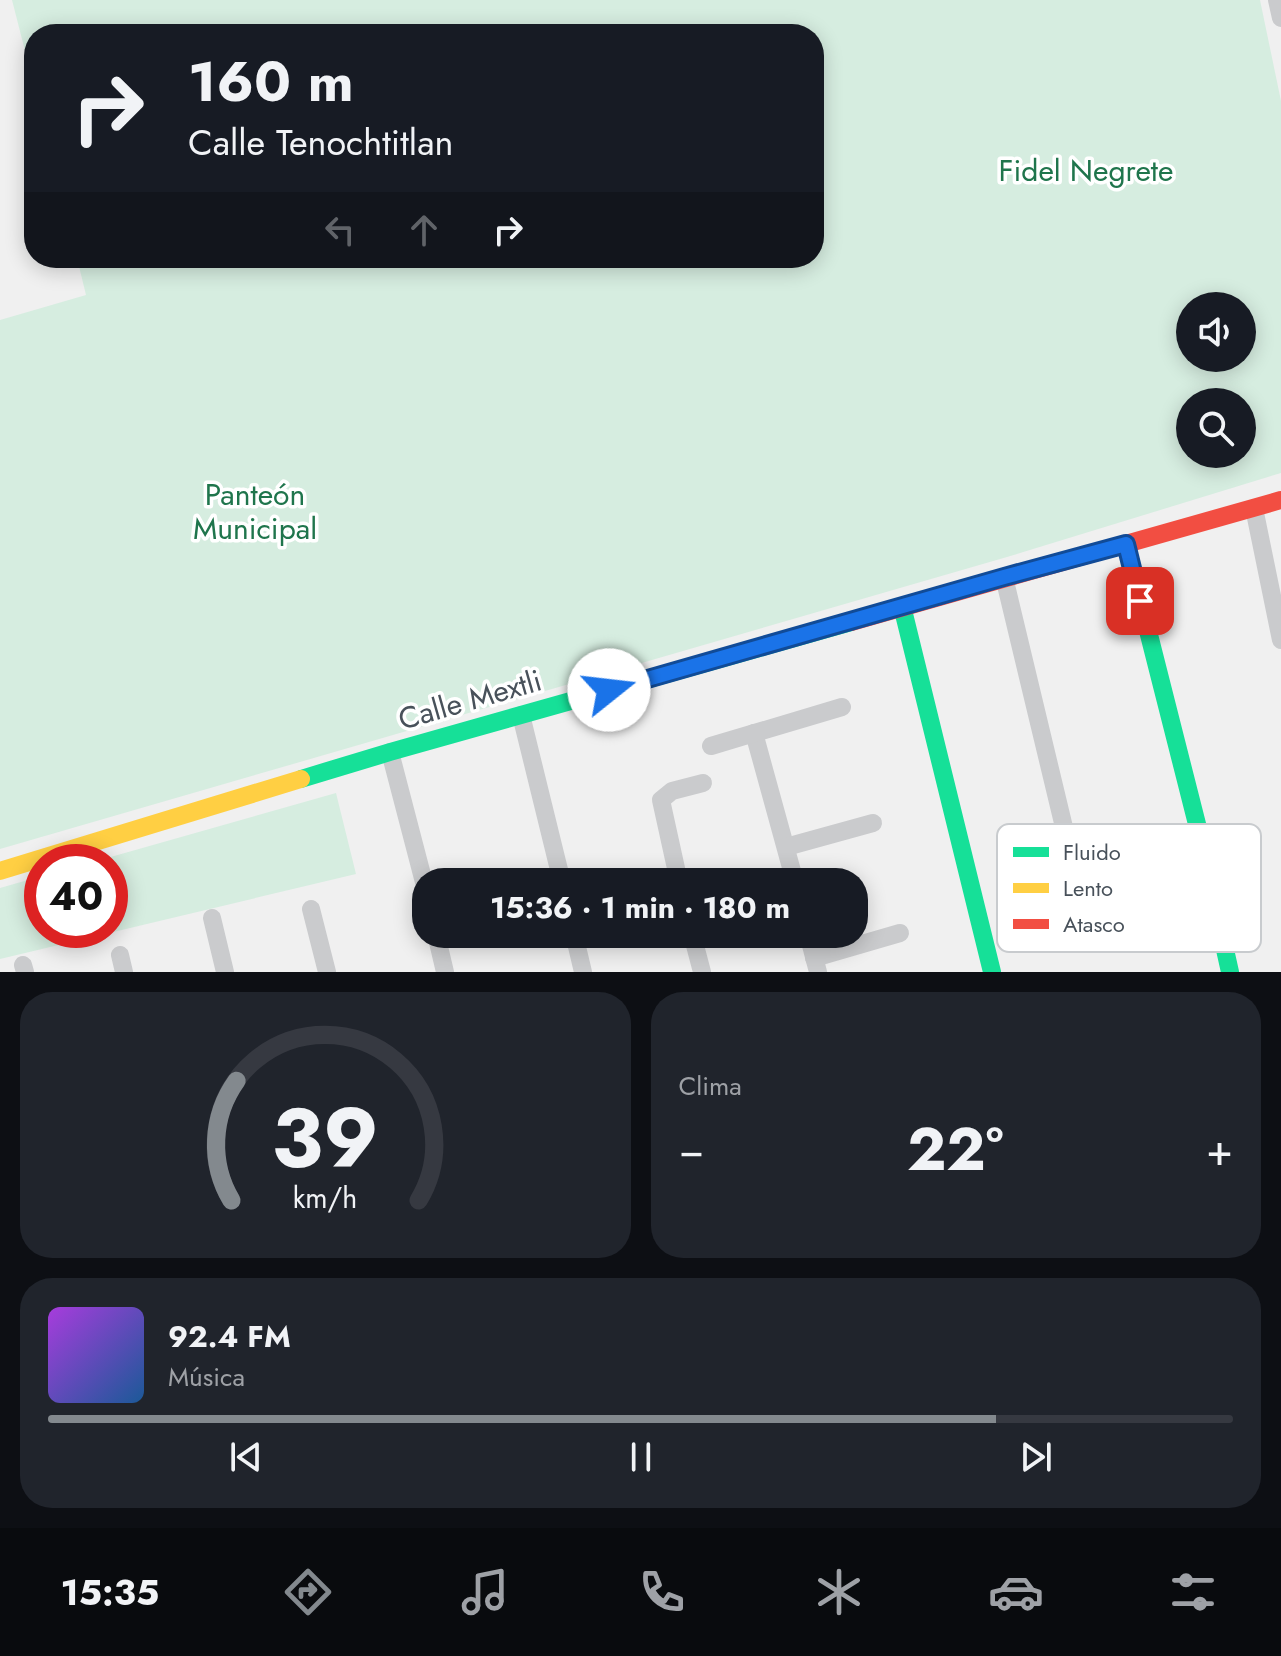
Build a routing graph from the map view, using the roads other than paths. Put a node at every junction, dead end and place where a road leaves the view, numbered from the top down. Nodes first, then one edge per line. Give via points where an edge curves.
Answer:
1 (1277, 0) edge
2 (1281, 18) edge
3 (1281, 500) edge
4 (1254, 508) junction
5 (1126, 544) junction
6 (1004, 577) junction
7 (902, 606) junction
8 (1281, 640) edge
9 (842, 707) dead end
10 (521, 715) junction
11 (754, 733) junction
12 (711, 746) dead end
13 (390, 752) junction
14 (703, 783) dead end
15 (873, 823) dead end
16 (1063, 824) edge
17 (1197, 824) edge
18 (786, 847) junction
19 (420, 868) edge
20 (559, 868) edge
21 (676, 868) edge
22 (791, 868) edge
23 (0, 871) edge
24 (311, 909) dead end
25 (212, 918) dead end
26 (900, 933) dead end
27 (439, 948) edge
28 (577, 948) edge
29 (696, 948) edge
30 (1226, 952) edge
31 (816, 965) edge
32 (225, 972) edge
33 (327, 972) edge
34 (445, 972) edge
35 (583, 972) edge
36 (702, 972) edge
37 (992, 972) edge
38 (1230, 972) edge

1 - 2 street
3 - 4 street, Calle Mextli
4 - 5 street, Calle Mextli
4 - 8 street
5 - 6 street, Calle Mextli
5 - 17 street
6 - 7 street, Calle Mextli
6 - 16 street
7 - 10 street, Calle Mextli
7 - 37 street
9 - 11 street
10 - 13 street, Calle Mextli
10 - 20 street
11 - 12 street
11 - 18 street
13 - 19 street
13 - 23 street, Calle Mextli
14 - 21 street via 672,791 661,800
15 - 18 street
18 - 22 street
24 - 33 street
25 - 32 street
26 - 31 street
27 - 34 street
28 - 35 street
29 - 36 street
30 - 38 street

